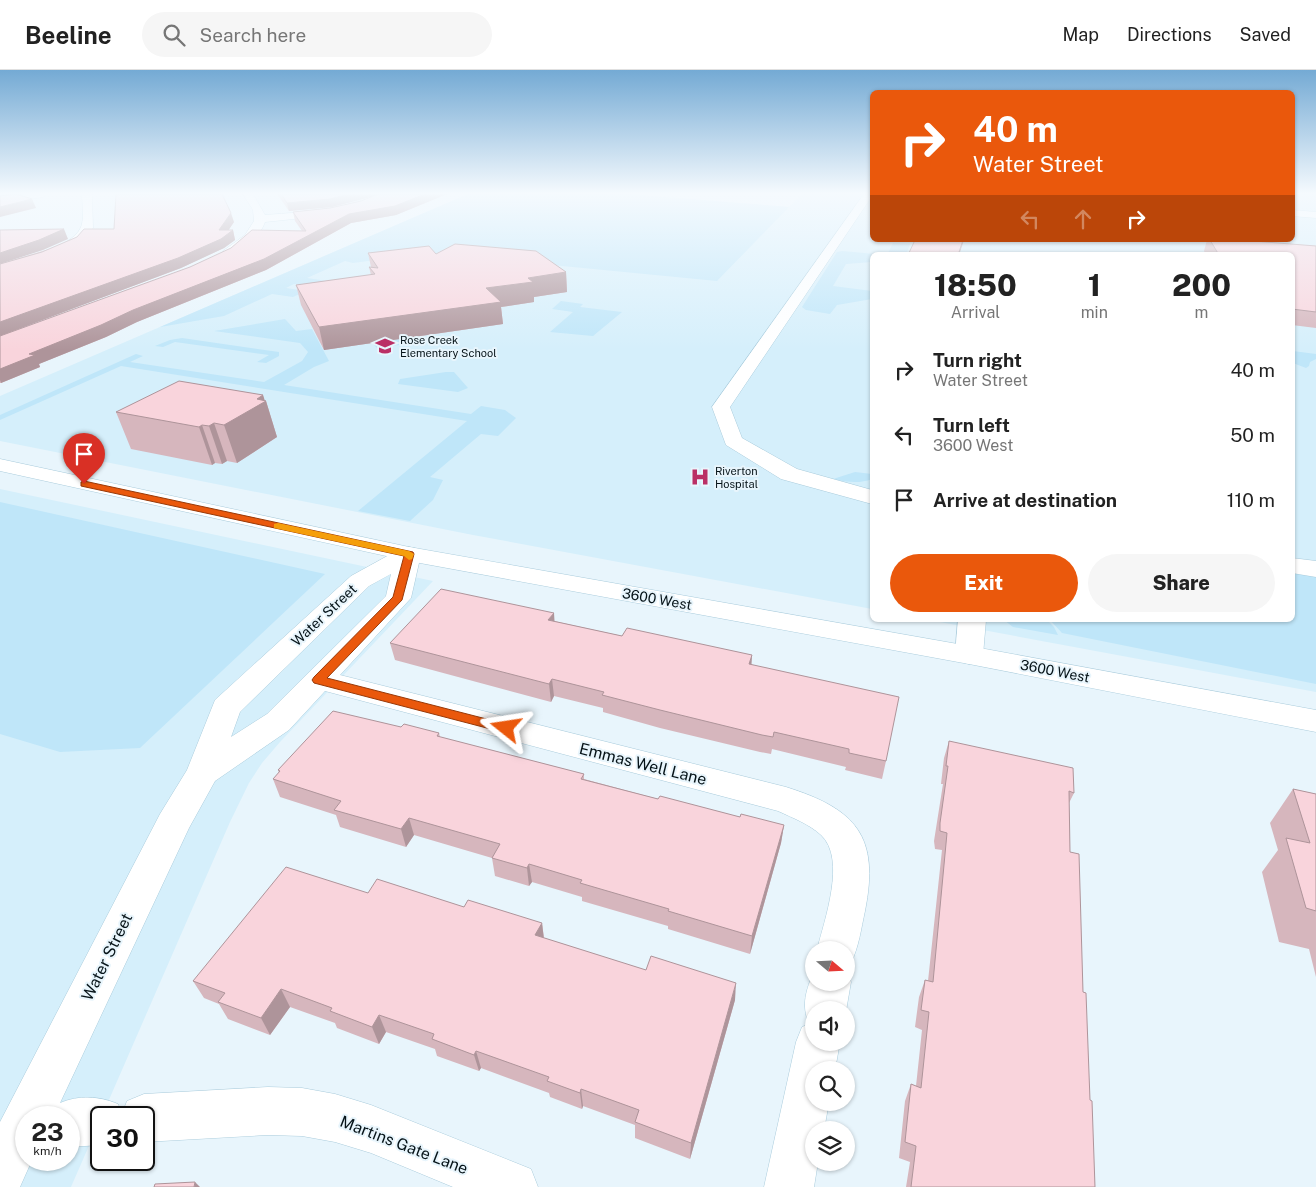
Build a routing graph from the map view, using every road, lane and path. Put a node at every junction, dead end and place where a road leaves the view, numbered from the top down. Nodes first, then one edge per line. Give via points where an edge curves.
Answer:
1 (66, 246) edge
2 (237, 246) edge
3 (833, 246) edge
4 (212, 261) edge
5 (0, 270) edge
6 (0, 465) edge
7 (870, 496) edge
8 (409, 554) junction
9 (1295, 566) edge
10 (1316, 569) edge
11 (972, 622) edge
12 (969, 655) junction
13 (318, 680) junction
14 (1316, 721) edge
15 (203, 772) junction
16 (839, 941) edge
17 (816, 1051) edge
18 (42, 1106) edge
19 (155, 1117) edge
20 (15, 1152) edge
21 (0, 1174) edge
22 (512, 1187) edge
23 (789, 1187) edge

1 - 5 street
2 - 4 street
3 - 7 street via 721,407 732,441 789,474
6 - 8 street, 3600 West
8 - 12 street, 3600 West
8 - 13 street, Water Street via 398,598
8 - 15 street, Water Street via 360,581 226,707
9 - 10 street
11 - 12 street
12 - 14 street, 3600 West
13 - 15 street, Water Street via 278,722
13 - 16 street, Emmas Well Lane via 786,800 824,816 843,836 852,864
15 - 18 street, Water Street via 173,824
17 - 23 street
19 - 22 street, Martins Gate Lane via 268,1111 310,1113 371,1129
20 - 21 street, Water Street

